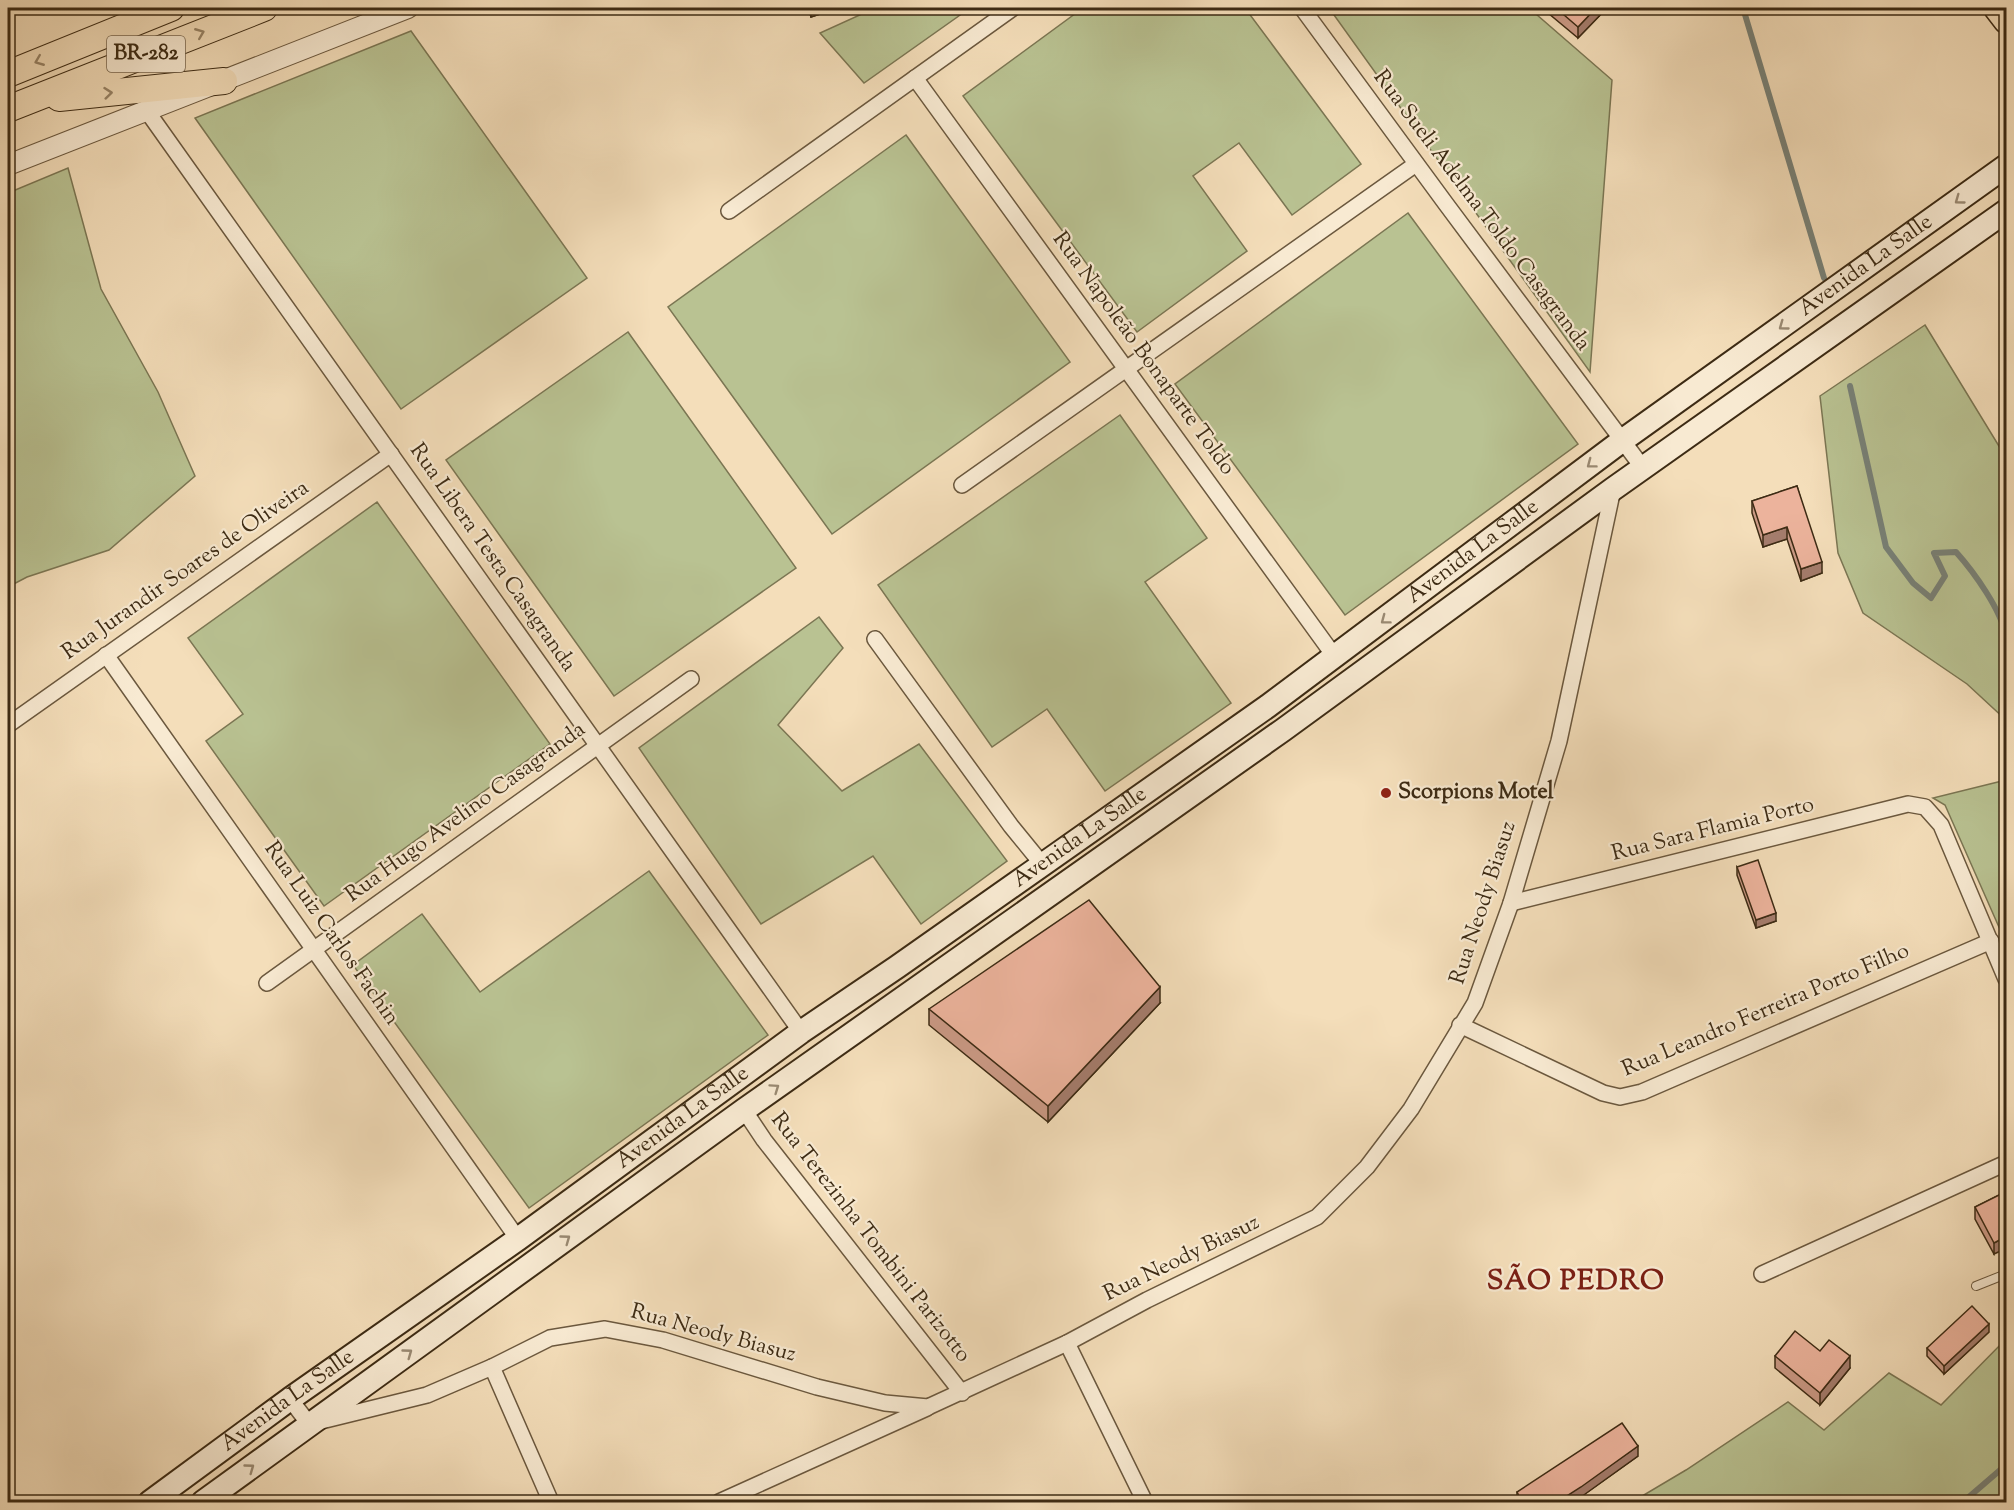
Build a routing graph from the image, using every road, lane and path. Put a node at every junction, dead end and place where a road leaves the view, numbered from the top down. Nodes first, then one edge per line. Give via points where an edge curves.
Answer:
1 (171, 8) edge
2 (264, 8) edge
3 (408, 8) edge
4 (1013, 8) edge
5 (1302, 8) edge
6 (8, 74) edge
7 (915, 78) junction
8 (224, 81) junction
9 (18, 105) edge
10 (147, 111) junction
11 (1416, 164) junction
12 (8, 165) edge
13 (2007, 166) edge
14 (729, 211) dead end
15 (2007, 211) edge
16 (1126, 369) junction
17 (1623, 440) junction
18 (391, 454) junction
19 (1643, 468) junction
20 (962, 485) dead end
21 (1613, 489) junction
22 (875, 639) dead end
23 (106, 655) junction
24 (1335, 657) junction
25 (692, 679) dead end
26 (1268, 706) junction
27 (8, 725) edge
28 (1283, 730) junction
29 (598, 746) junction
30 (1042, 864) junction
31 (1511, 903) junction
32 (1991, 940) junction
33 (314, 949) junction
34 (897, 967) junction
35 (2007, 979) edge
36 (267, 983) dead end
37 (914, 991) junction
38 (1460, 1025) junction
39 (801, 1032) junction
40 (744, 1110) junction
41 (2007, 1163) edge
42 (518, 1239) junction
43 (1762, 1274) dead end
44 (2007, 1274) edge
45 (1976, 1286) dead end
46 (1067, 1342) junction
47 (492, 1367) junction
48 (962, 1393) junction
49 (290, 1399) junction
50 (928, 1407) junction
51 (309, 1424) junction
52 (150, 1503) edge
53 (203, 1503) edge
54 (551, 1503) edge
55 (719, 1503) edge
56 (1145, 1503) edge

1 -> 6 highway, BR-282
9 -> 2 highway, BR-282
3 - 8 street
4 - 7 street
5 - 11 street, Rua Sueli Adelma Toldo Casagranda
7 - 14 street
7 - 16 street, Rua Napoleão Bonaparte Toldo
9 -> 8 highway
8 - 10 street
10 - 12 street
10 - 18 street, Rua Libera Testa Casagranda
11 - 16 street
11 - 17 street, Rua Sueli Adelma Toldo Casagranda
13 -> 17 main road, Avenida La Salle
15 - 19 main road, Avenida La Salle
16 - 20 street
16 - 24 street, Rua Napoleão Bonaparte Toldo
17 - 19 street, Rua Sueli Adelma Toldo Casagranda
17 -> 24 main road, Avenida La Salle
18 - 23 street, Rua Jurandir Soares de Oliveira
18 - 29 street, Rua Libera Testa Casagranda
19 - 21 main road, Avenida La Salle
21 - 28 main road, Avenida La Salle
21 - 31 street, Rua Neody Biasuz via 1559,741
22 - 30 street
23 - 27 street, Rua Jurandir Soares de Oliveira
23 - 33 street, Rua Luiz Carlos Fachin
24 - 26 main road, Avenida La Salle
25 - 29 street, Rua Hugo Avelino Casagranda
26 - 28 main road
26 - 30 main road, Avenida La Salle
28 - 37 main road, Avenida La Salle
29 - 33 street, Rua Hugo Avelino Casagranda
29 - 39 street, Rua Libera Testa Casagranda
30 - 34 main road, Avenida La Salle
31 - 32 street, Rua Sara Flamia Porto via 1908,804 1925,807 1941,825
31 - 38 street, Rua Neody Biasuz via 1475,1003
32 - 35 street
32 - 38 street, Rua Leandro Ferreira Porto Filho via 1642,1092 1620,1097
33 - 36 street, Rua Hugo Avelino Casagranda
33 - 42 street, Rua Luiz Carlos Fachin
34 - 37 main road
34 - 39 main road, Avenida La Salle
40 -> 37 main road, Avenida La Salle
38 - 46 street, Rua Neody Biasuz via 1411,1109 1367,1167 1317,1217
39 - 42 main road, Avenida La Salle
40 - 48 street, Rua Terezinha Tombini Parizotto
51 -> 40 main road, Avenida La Salle
41 - 43 street
42 - 49 main road, Avenida La Salle
44 - 45 lane
46 - 48 street, Rua Neody Biasuz
46 - 56 street
47 - 50 street, Rua Neody Biasuz via 550,1338 605,1329 663,1340 817,1387 885,1403
47 - 51 street, Rua Neody Biasuz via 427,1395
47 - 54 street
48 - 50 street, Rua Neody Biasuz
49 - 51 street
49 - 52 main road, Avenida La Salle
50 - 55 street
53 -> 51 main road, Avenida La Salle

